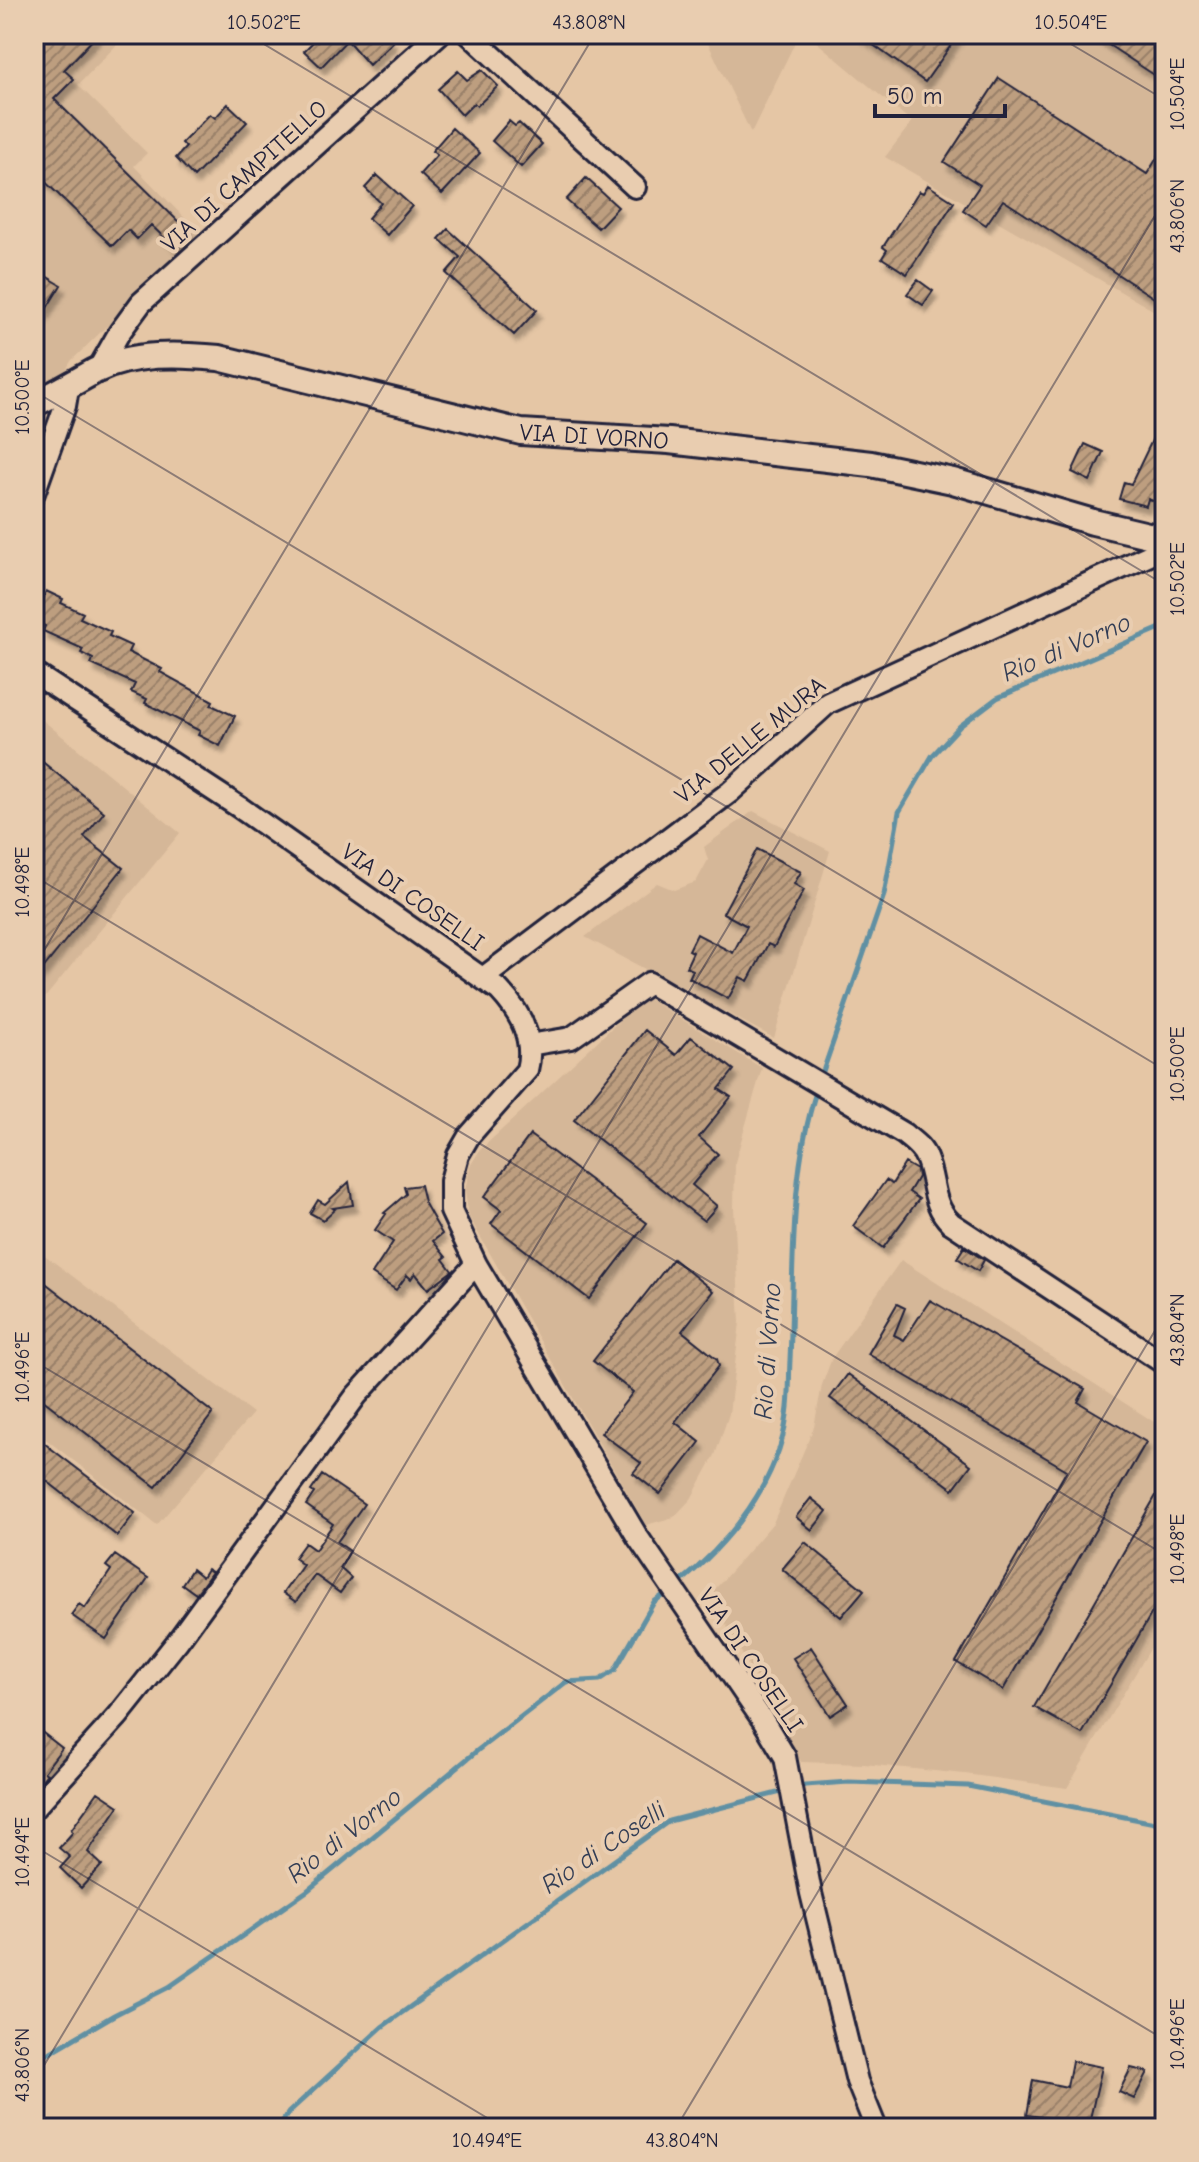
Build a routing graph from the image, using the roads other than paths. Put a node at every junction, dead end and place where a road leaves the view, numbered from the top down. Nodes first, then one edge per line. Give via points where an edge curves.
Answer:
1 (439, 34) edge
2 (469, 34) edge
3 (635, 187) dead end
4 (98, 370) junction
5 (68, 388) junction
6 (34, 404) edge
7 (34, 493) edge
8 (1165, 539) edge
9 (1165, 548) edge
10 (34, 673) edge
11 (483, 978) junction
12 (529, 1045) junction
13 (476, 1264) junction
14 (1165, 1364) edge
15 (34, 1808) edge
16 (876, 2128) edge

1 - 4 street, VIA DI CAMPITELLO via 141,303
2 - 3 street
4 - 5 street, VIA DI VORNO
4 - 8 street, VIA DI VORNO via 142,357 219,358 521,432 669,441 871,464
5 - 6 street, VIA DI VORNO
5 - 7 street
9 - 11 street, VIA DELLE MURA via 828,703 730,792
10 - 11 street, VIA DI COSELLI via 239,807
11 - 12 street, VIA DI COSELLI via 516,1008
12 - 13 street, VIA DI COSELLI via 527,1070 469,1136 453,1169 451,1211
12 - 14 street via 571,1038 649,983 919,1146 940,1213 951,1223
13 - 15 street via 356,1396 177,1642
13 - 16 street, VIA DI COSELLI via 659,1571 785,1757 811,1893 857,2081

